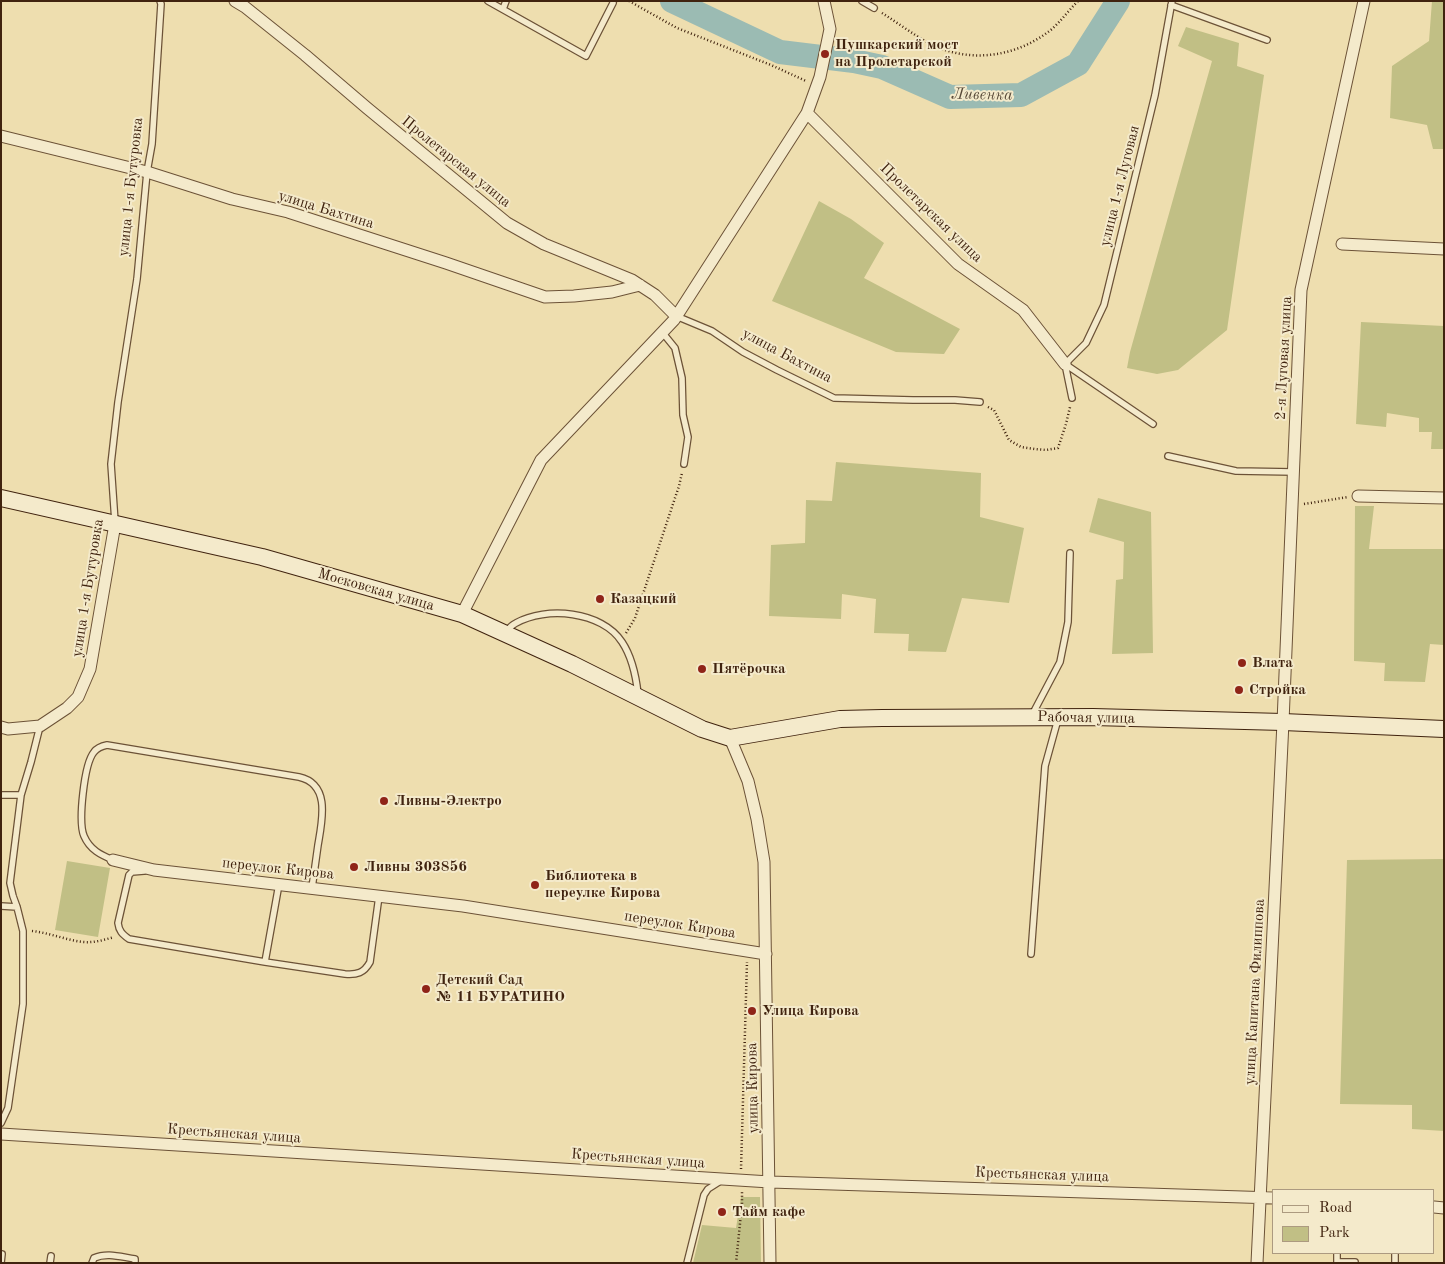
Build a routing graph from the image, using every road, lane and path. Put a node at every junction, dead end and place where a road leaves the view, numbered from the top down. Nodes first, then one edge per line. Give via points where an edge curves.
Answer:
1 (160, 1) edge
2 (235, 1) edge
3 (488, 1) edge
4 (506, 1) edge
5 (630, 1) edge
6 (824, 1) edge
7 (862, 1) edge
8 (1078, 1) edge
9 (1364, 1) edge
10 (613, 3) dead end
11 (1171, 3) edge
12 (874, 8) joint
13 (503, 9) junction
14 (1267, 40) dead end
15 (818, 81) junction
16 (807, 113) junction
17 (1, 136) edge
18 (147, 172) junction
19 (1342, 244) dead end
20 (1444, 249) edge
21 (640, 285) junction
22 (676, 316) junction
23 (662, 332) junction
24 (1065, 364) junction
25 (1072, 398) joint
26 (980, 402) joint
27 (1153, 424) dead end
28 (1168, 456) dead end
29 (684, 464) joint
30 (1294, 472) junction
31 (1358, 496) joint
32 (1, 498) edge
33 (1444, 498) edge
34 (1292, 505) junction
35 (115, 524) junction
36 (1070, 553) dead end
37 (462, 614) junction
38 (505, 633) junction
39 (622, 641) junction
40 (638, 696) junction
41 (1031, 717) junction
42 (1059, 717) junction
43 (1283, 722) junction
44 (40, 726) junction
45 (1, 728) edge
46 (1444, 729) edge
47 (730, 738) junction
48 (1, 795) edge
49 (21, 795) junction
50 (113, 860) joint
51 (154, 870) junction
52 (279, 884) junction
53 (312, 888) junction
54 (379, 896) junction
55 (1, 906) edge
56 (17, 907) junction
57 (22, 930) junction
58 (123, 935) junction
59 (747, 952) junction
60 (766, 954) junction
61 (1031, 954) dead end
62 (265, 962) junction
63 (1, 1122) edge
64 (1, 1134) edge
65 (724, 1179) junction
66 (741, 1180) junction
67 (770, 1182) junction
68 (1260, 1197) junction
69 (1272, 1198) edge
70 (2, 1254) dead end
71 (1337, 1254) edge
72 (1354, 1262) edge
73 (1, 1263) edge
74 (92, 1263) edge
75 (136, 1263) edge
76 (687, 1263) edge
77 (736, 1263) edge
78 (770, 1263) edge
79 (1257, 1263) edge

1 - 18 lane, улица 1-я Бутуровка via 152,144
2 - 21 street, Пролетарская улица via 507,222 544,244
3 - 13 lane
4 - 13 lane
5 - 15 path via 677,28
6 - 15 street via 830,30
7 - 12 lane
8 - 12 path via 1053,28 1028,45 999,55 961,55 930,44
9 - 30 street, 2-я Луговая улица via 1302,290
10 - 13 lane via 586,56
11 - 14 lane
11 - 24 lane, улица 1-я Луговая via 1155,95 1104,305 1086,343
15 - 16 street
16 - 22 street
16 - 24 street, Пролетарская улица via 958,264 1023,310
17 - 18 street, улица Бахтина
18 - 21 street, улица Бахтина via 232,199 288,212 545,297 612,292
18 - 35 lane, улица 1-я Бутуровка via 137,279 111,464
19 - 20 street
21 - 22 street, Пролетарская улица
22 - 23 street
22 - 26 lane, улица Бахтина via 712,331 743,352 834,398
23 - 29 lane via 675,348 682,378 683,416 688,437
23 - 37 street via 541,460
24 - 25 lane
24 - 27 lane, Пролетарская улица
25 - 26 path via 1058,448 1046,450 1021,447 1009,440 994,410
28 - 30 lane via 1236,471
29 - 39 path via 635,618
30 - 34 street, 2-я Луговая улица
31 - 33 street
31 - 34 path
32 - 35 street, Московская улица
34 - 43 street, 2-я Луговая улица
35 - 37 street, Московская улица via 262,558
35 - 44 street, улица 1-я Бутуровка via 88,676 78,697
36 - 41 lane via 1068,622 1060,662
37 - 38 street, Московская улица
38 - 39 lane via 528,619 562,613 594,620
38 - 40 street, Московская улица
39 - 40 lane via 632,665
40 - 47 street, Московская улица via 702,729
41 - 42 street, Рабочая улица
41 - 47 street, Рабочая улица via 840,719
42 - 43 street, Рабочая улица
42 - 61 lane via 1045,766
43 - 46 street, Рабочая улица
43 - 68 street, улица Капитана Филиппова
44 - 45 street
44 - 49 lane
47 - 60 street, улица Кирова via 748,782 757,819 764,862
48 - 49 lane
49 - 56 lane via 10,883
50 - 51 street, переулок Кирова
50 - 53 lane via 97,853 89,845 84,835 81,809 92,753 107,745 310,781 320,796 323,814
51 - 52 street, переулок Кирова
51 - 58 lane via 129,875 118,923
52 - 53 street, переулок Кирова
52 - 62 lane
53 - 54 street, переулок Кирова
54 - 59 street, переулок Кирова via 463,906
54 - 62 lane via 370,962 362,973 345,974
55 - 56 lane
56 - 57 lane
57 - 58 path via 46,932 82,942 98,942
57 - 63 lane via 23,1004 8,1108
58 - 62 lane via 136,942
59 - 60 street, переулок Кирова
59 - 66 path
60 - 67 street, улица Кирова
64 - 65 street, Крестьянская улица
65 - 66 street, Крестьянская улица
65 - 76 lane via 704,1195
66 - 67 street, Крестьянская улица
66 - 77 path
67 - 68 street, Крестьянская улица
67 - 78 street, улица Кирова
68 - 69 street, Крестьянская улица
68 - 79 street, улица Капитана Филиппова
70 - 73 lane
71 - 72 lane via 1336,1262
74 - 75 lane via 100,1255 134,1259

